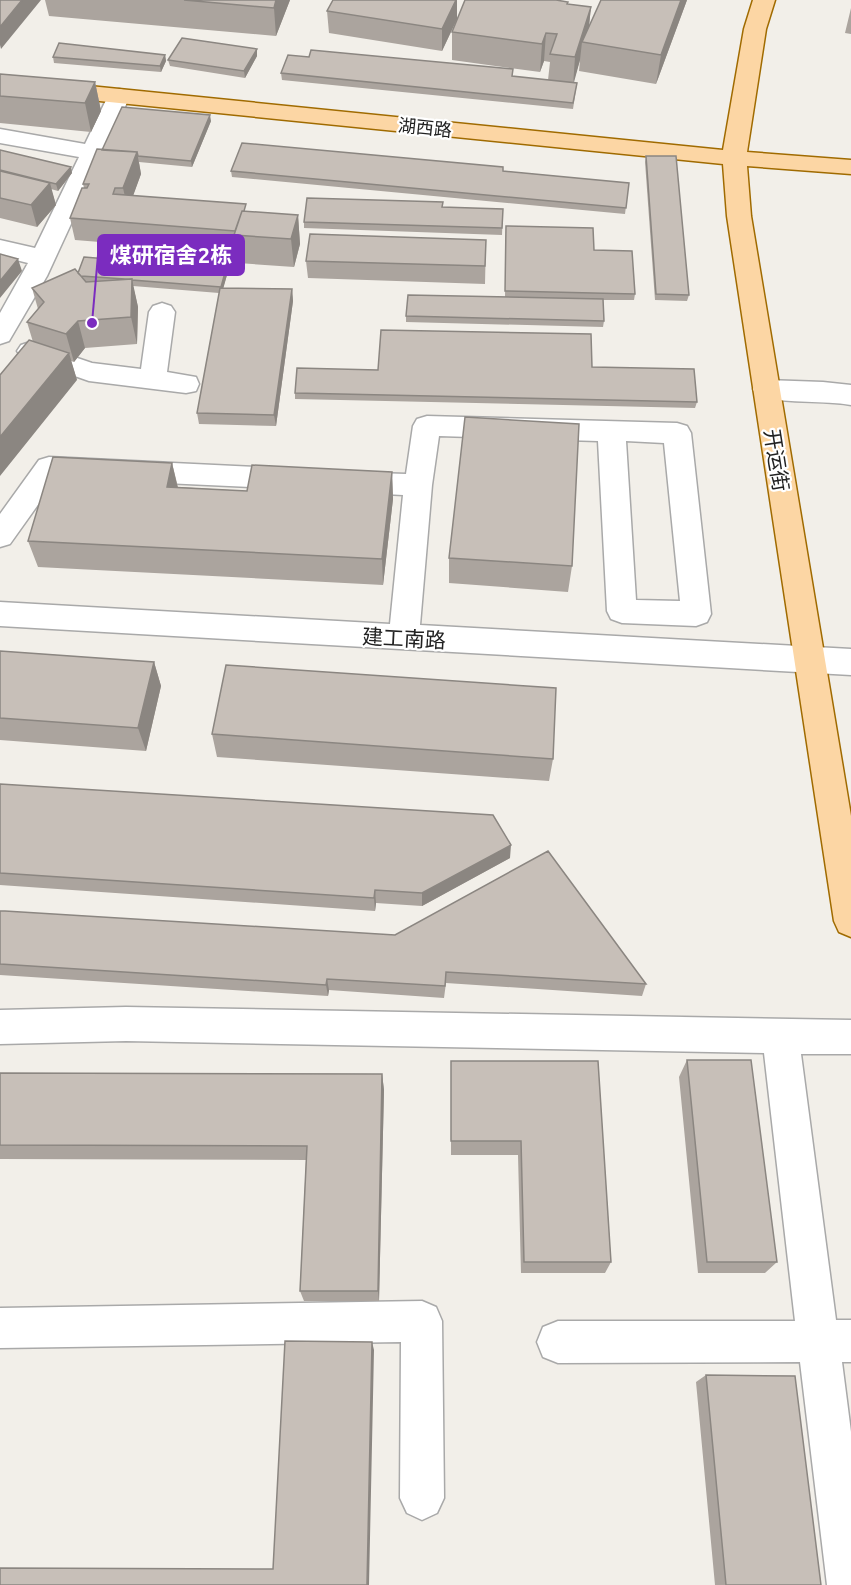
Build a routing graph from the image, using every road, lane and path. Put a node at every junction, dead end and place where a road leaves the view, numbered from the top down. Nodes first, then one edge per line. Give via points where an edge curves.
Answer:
1 (764, 0) edge
2 (0, 66) edge
3 (0, 84) edge
4 (118, 96) junction
5 (620, 125) dead end
6 (0, 136) edge
7 (736, 141) junction
8 (92, 152) junction
9 (851, 167) edge
10 (0, 248) edge
11 (42, 258) junction
12 (162, 312) dead end
13 (0, 335) edge
14 (0, 340) edge
15 (153, 380) junction
16 (186, 384) dead end
17 (766, 388) junction
18 (851, 395) edge
19 (610, 431) junction
20 (418, 485) junction
21 (0, 536) edge
22 (0, 614) edge
23 (404, 638) junction
24 (809, 661) junction
25 (851, 662) edge
26 (851, 921) edge
27 (0, 1027) edge
28 (780, 1036) junction
29 (851, 1037) edge
30 (0, 1328) edge
31 (835, 1341) edge
32 (558, 1342) dead end
33 (422, 1498) dead end
34 (849, 1585) edge

1 - 7 main road, 开运街 via 755,29
2 - 5 main road, 湖西路
3 - 4 main road, 湖西路
4 - 7 main road, 湖西路
4 - 8 street
6 - 8 street
7 - 9 main road, 湖西路
7 - 17 main road, 开运街 via 739,216
8 - 11 street
10 - 11 street
11 - 13 street
12 - 15 street
14 - 15 street via 88,372
15 - 16 street
17 - 18 street
17 - 24 main road, 开运街
19 - 19 street via 677,433 696,614 622,611
19 - 20 street via 427,426
20 - 21 street via 49,467
20 - 23 street
22 - 23 street, 建工南路
23 - 24 street, 建工南路
24 - 25 street, 建工南路
24 - 26 main road, 开运街
27 - 28 street via 126,1024
28 - 29 street
28 - 31 street
30 - 33 street via 422,1321
31 - 32 street
31 - 34 street

